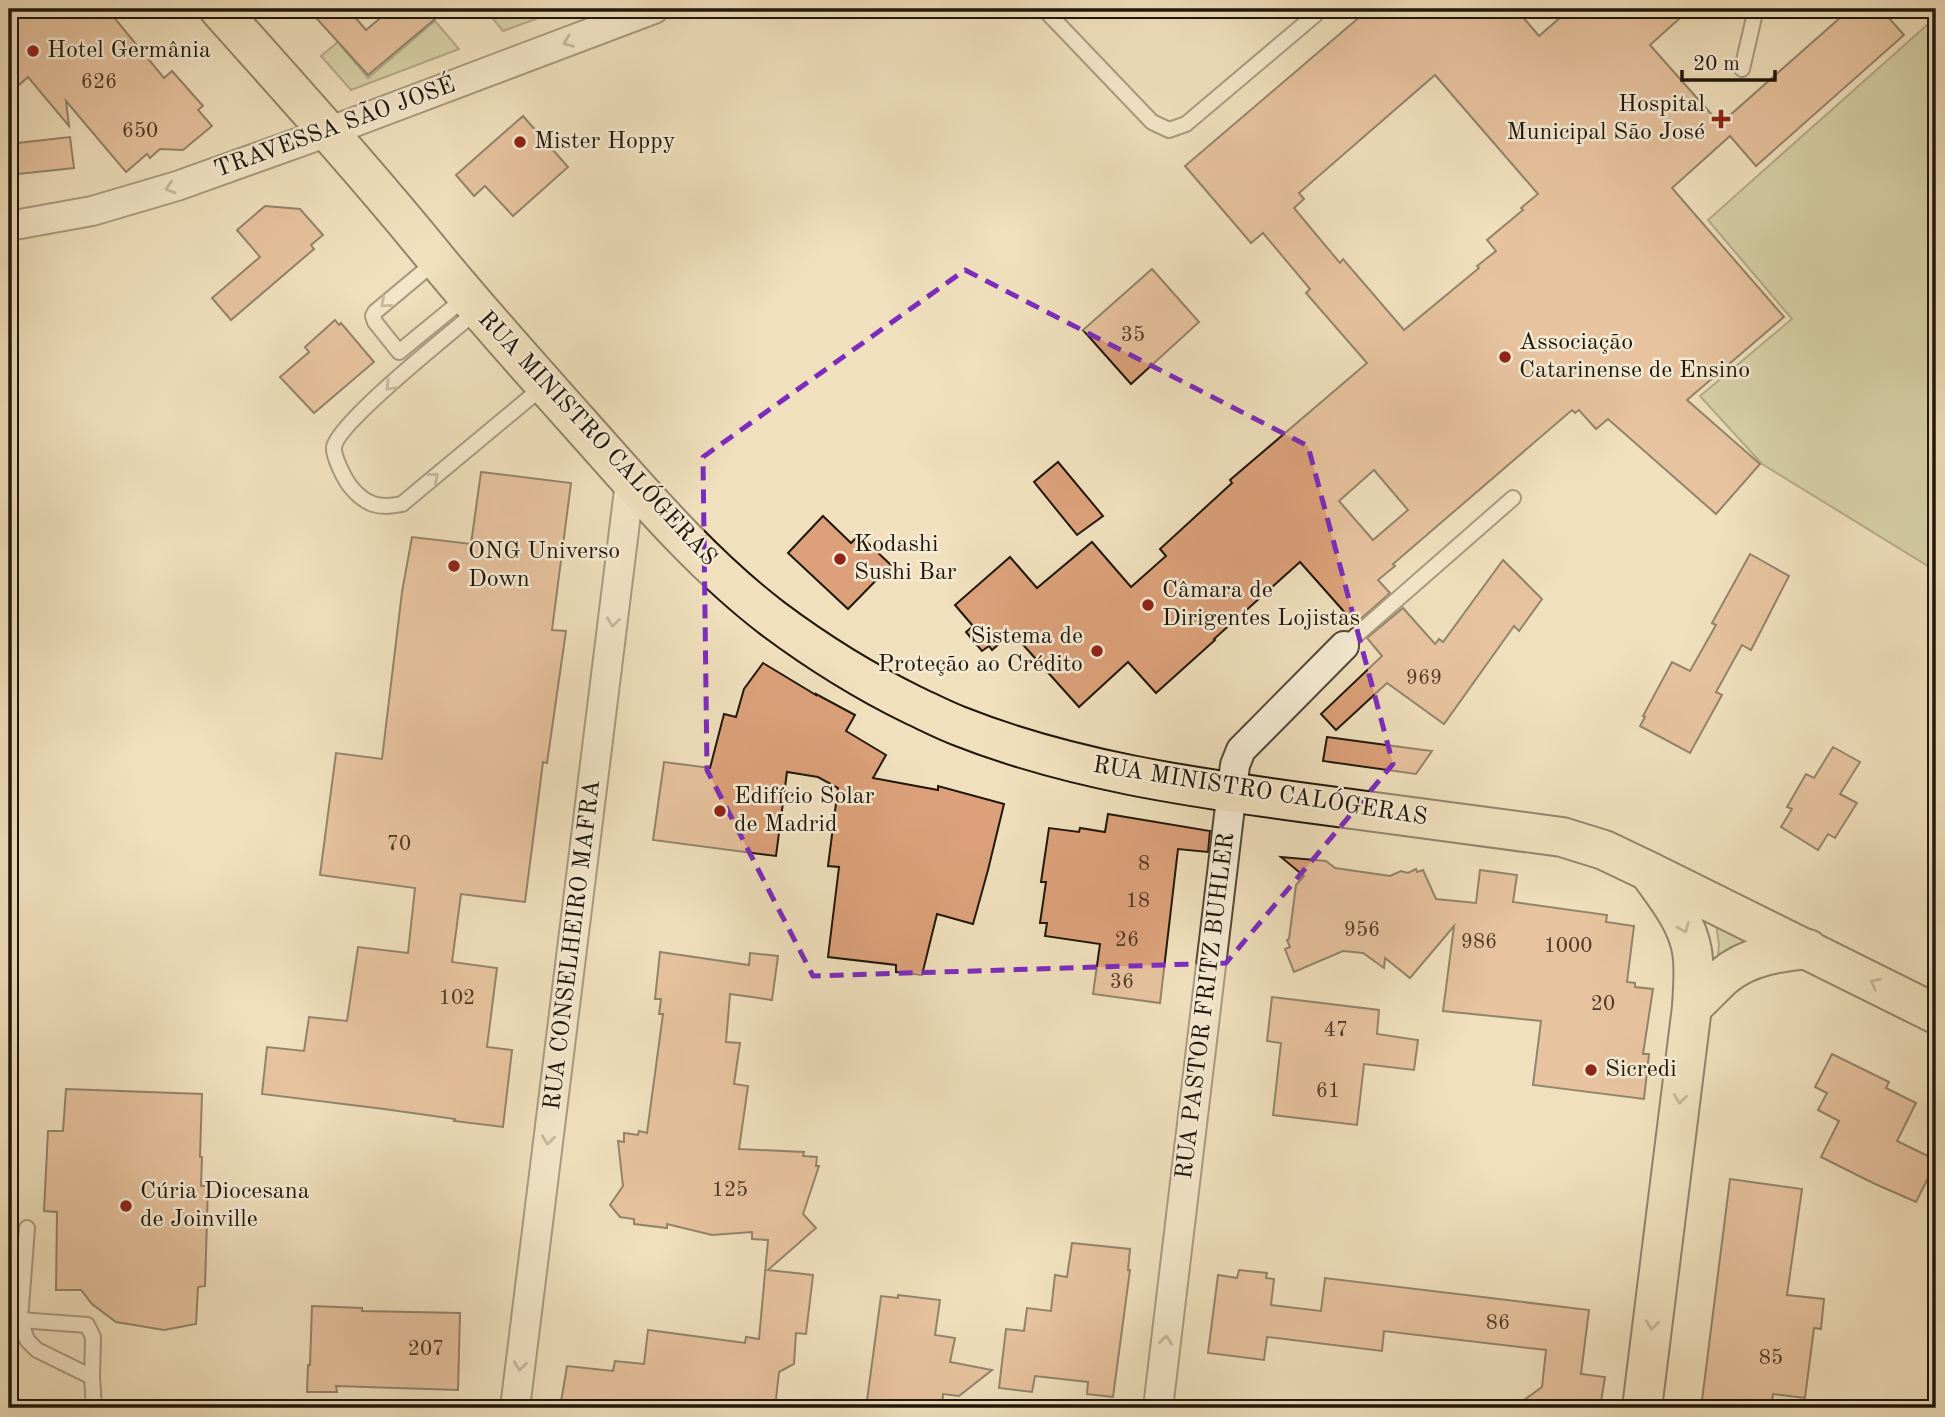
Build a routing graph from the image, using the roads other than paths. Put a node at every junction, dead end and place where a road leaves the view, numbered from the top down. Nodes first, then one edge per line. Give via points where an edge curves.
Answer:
1 (219, 9) edge
2 (654, 9) edge
3 (1044, 9) edge
4 (1318, 9) edge
5 (1754, 9) edge
6 (1742, 69) dead end
7 (328, 132) junction
8 (9, 226) edge
9 (437, 260) junction
10 (472, 303) junction
11 (399, 352) junction
12 (410, 366) junction
13 (545, 385) junction
14 (630, 482) junction
15 (1513, 498) dead end
16 (1344, 646) joint
17 (1232, 793) junction
18 (1648, 870) junction
19 (1808, 949) junction
20 (1692, 1007) junction
21 (1936, 1014) edge
22 (27, 1228) dead end
23 (20, 1320) junction
24 (92, 1377) junction
25 (94, 1408) edge
26 (515, 1408) edge
27 (1158, 1408) edge
28 (1642, 1408) edge

1 - 7 main road, RUA MINISTRO CALÓGERAS
2 -> 7 street, TRAVESSA SÃO JOSÉ
3 - 4 lane via 1152,122 1169,130 1186,124
5 - 6 lane
7 -> 8 street, TRAVESSA SÃO JOSÉ via 177,186 92,211
7 - 9 main road, RUA MINISTRO CALÓGERAS
9 - 10 main road, RUA MINISTRO CALÓGERAS
9 -> 11 lane via 373,316
10 - 11 lane
10 - 12 lane
10 - 13 main road, RUA MINISTRO CALÓGERAS
11 - 12 lane
12 -> 13 lane via 341,433 334,448 350,486 367,502 385,508 401,505
13 - 14 main road, RUA MINISTRO CALÓGERAS
14 - 17 main road, RUA MINISTRO CALÓGERAS via 771,617 885,691 956,725 1032,752
14 -> 26 street, RUA CONSELHEIRO MAFRA
15 - 16 lane
16 - 17 street, RUA PASTOR FRITZ BUHLER via 1241,750
17 - 18 main road, RUA MINISTRO CALÓGERAS via 1562,837
27 -> 17 street, RUA PASTOR FRITZ BUHLER
18 - 19 main road, RUA MINISTRO CALÓGERAS
18 -> 20 main road via 1683,922 1692,949
19 - 20 main road via 1751,960 1726,974
21 -> 19 main road, RUA MINISTRO CALÓGERAS
20 -> 28 main road
22 - 23 lane
23 - 24 lane via 27,1340 37,1350
23 - 24 lane via 87,1325 93,1337
24 - 25 lane

